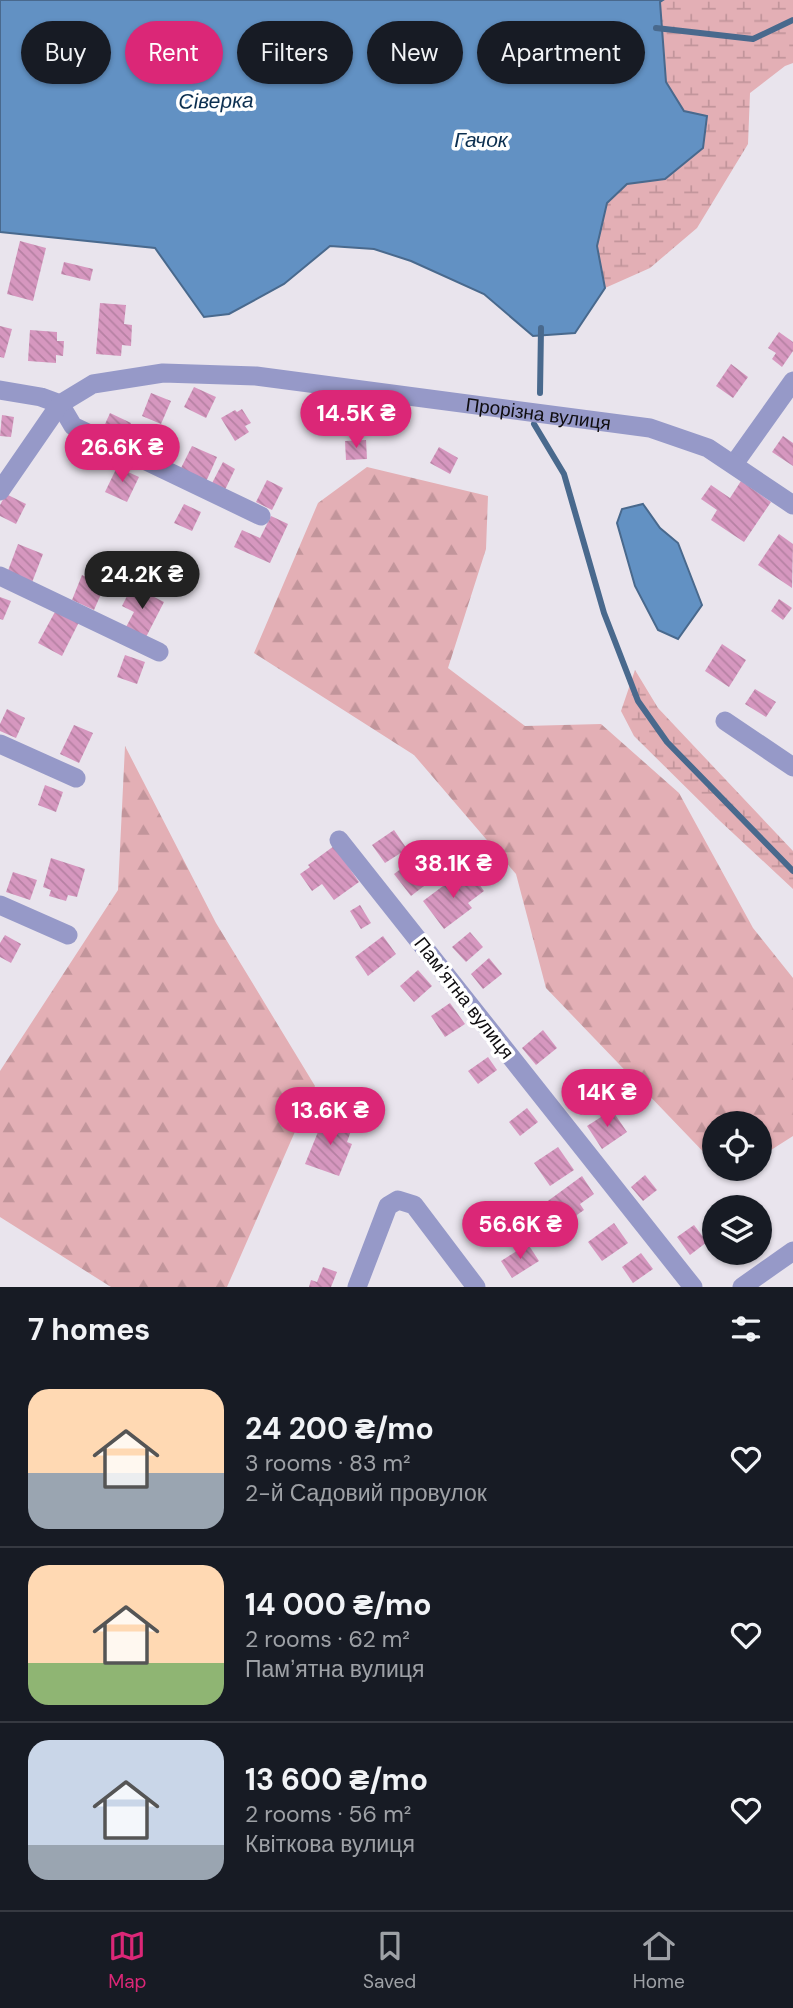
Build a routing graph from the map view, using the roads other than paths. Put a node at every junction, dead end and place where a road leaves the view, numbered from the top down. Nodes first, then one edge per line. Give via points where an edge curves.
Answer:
1 (793, 381) edge
2 (0, 390) edge
3 (60, 404) junction
4 (734, 464) junction
5 (0, 491) edge
6 (793, 505) edge
7 (261, 516) dead end
8 (0, 576) edge
9 (159, 652) dead end
10 (724, 721) dead end
11 (0, 744) edge
12 (793, 767) edge
13 (76, 778) dead end
14 (339, 840) dead end
15 (0, 905) edge
16 (68, 935) dead end
17 (793, 1251) edge
18 (357, 1287) edge
19 (476, 1287) edge
20 (693, 1287) edge
21 (742, 1287) edge

1 - 4 street
2 - 3 street
3 - 4 street, Прорізна вулиця via 93,384 163,373 256,376 650,428 708,448
3 - 5 street
3 - 7 street via 73,426
4 - 6 street, Прорізна вулиця
8 - 9 street
10 - 12 street
11 - 13 street
14 - 20 street, Памʼятна вулиця
15 - 16 street
17 - 21 street
18 - 19 street via 388,1206 398,1200 414,1205

